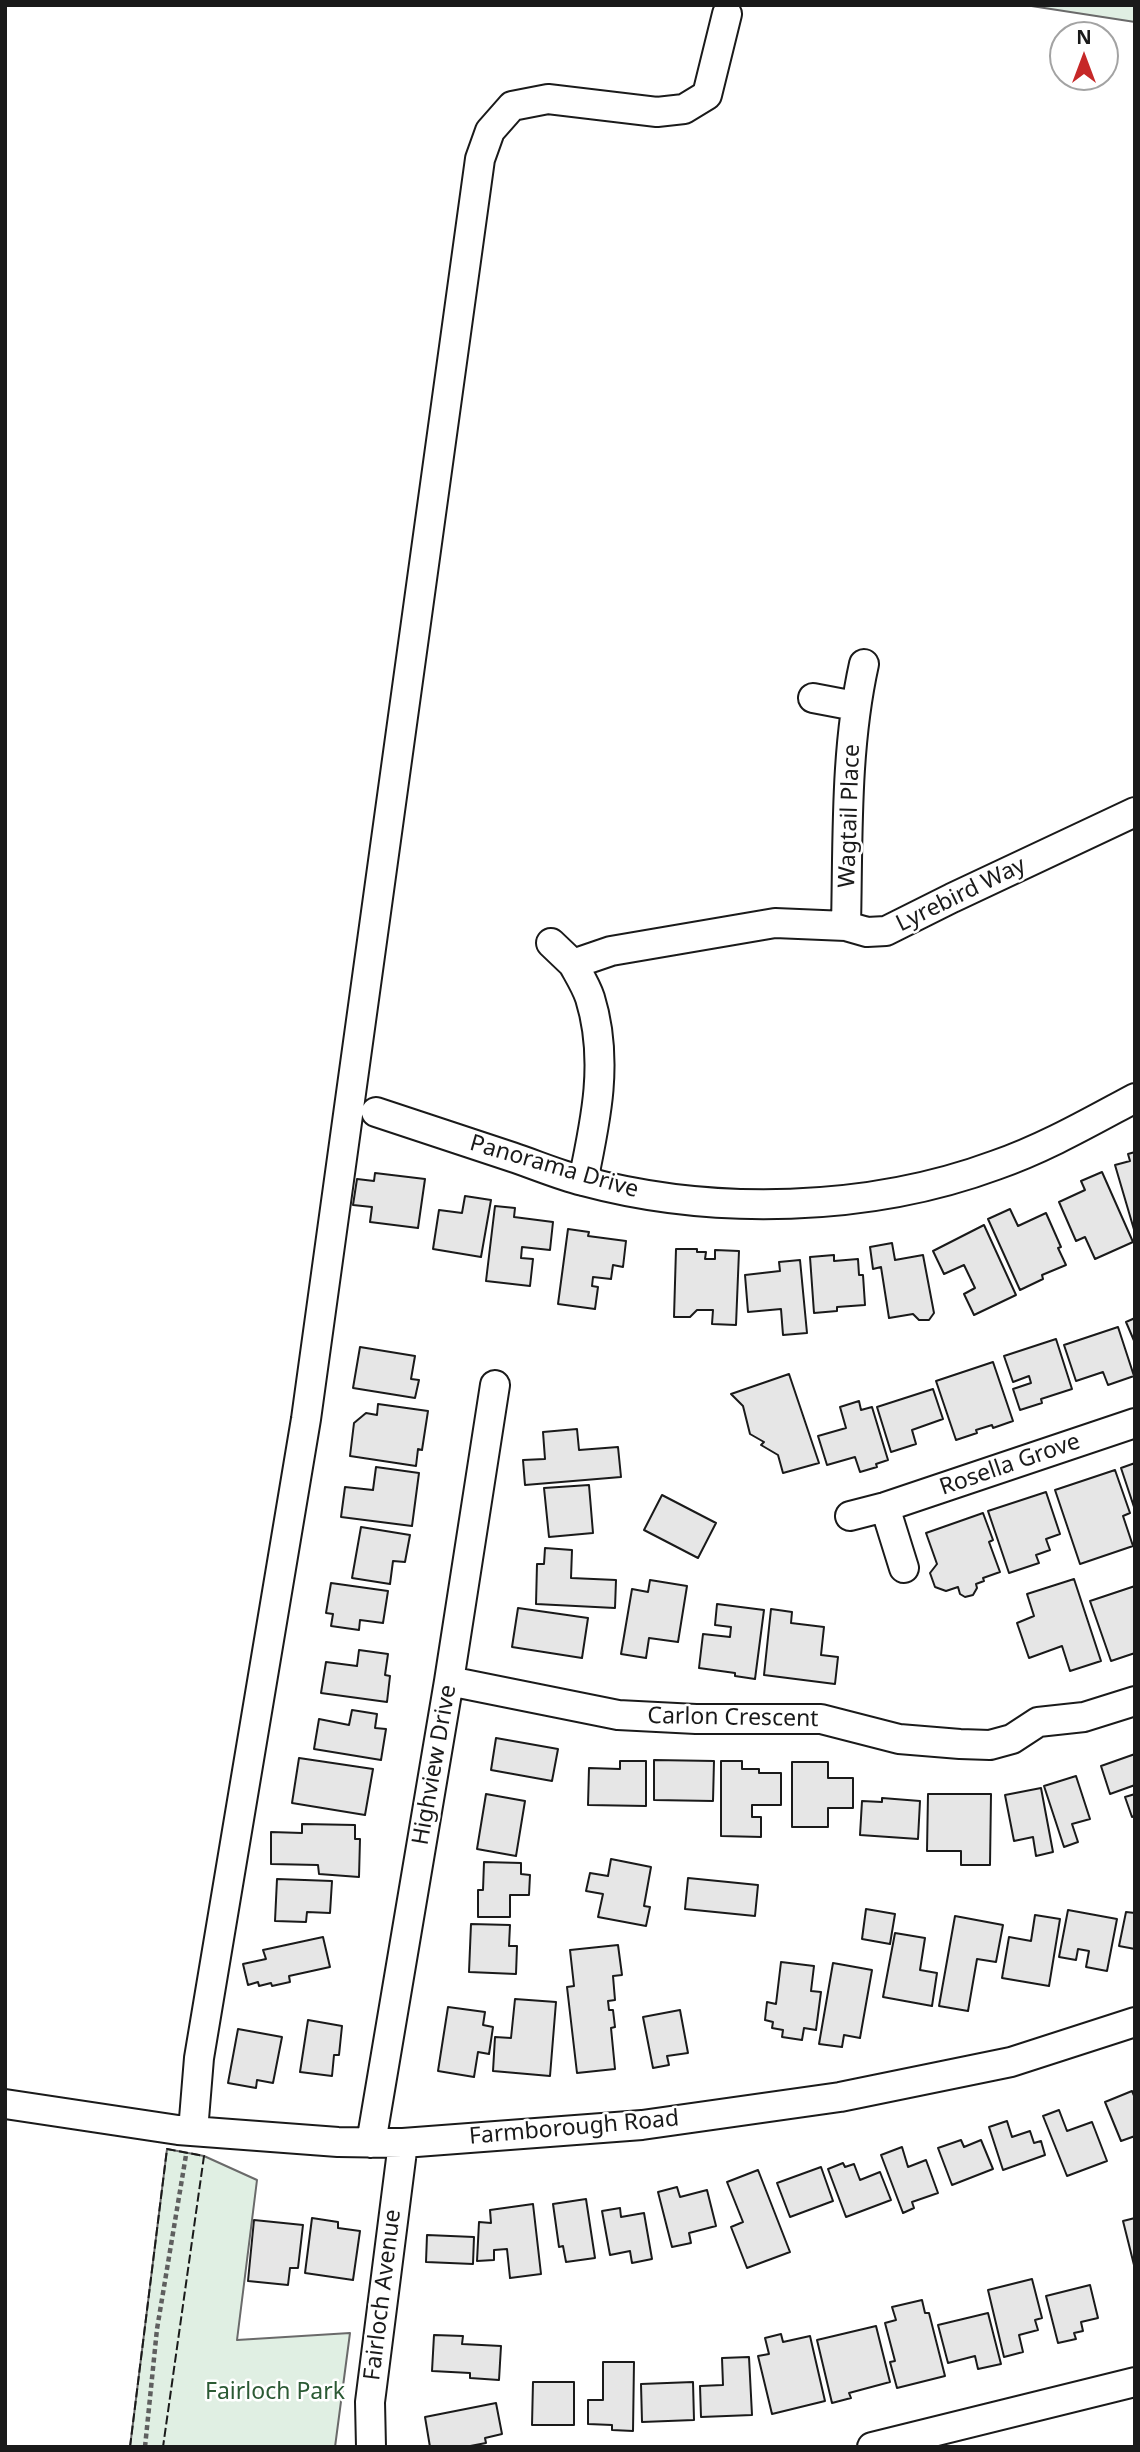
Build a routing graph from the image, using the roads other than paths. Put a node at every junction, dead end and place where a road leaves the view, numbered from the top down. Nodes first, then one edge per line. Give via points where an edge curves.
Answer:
1 (727, 14) dead end
2 (864, 664) dead end
3 (813, 698) dead end
4 (855, 706) junction
5 (1135, 812) edge
6 (846, 926) junction
7 (551, 943) dead end
8 (573, 964) junction
9 (1135, 1098) edge
10 (376, 1112) dead end
11 (583, 1181) junction
12 (495, 1385) dead end
13 (1135, 1423) edge
14 (885, 1507) junction
15 (850, 1516) dead end
16 (904, 1568) dead end
17 (449, 1681) junction
18 (1135, 1701) edge
19 (1135, 2022) edge
20 (5, 2104) edge
21 (193, 2131) junction
22 (371, 2143) junction
23 (403, 2143) junction
24 (1135, 2382) edge
25 (371, 2447) edge
26 (872, 2447) edge

1 - 21 street via 707,95 684,108 657,112 548,99 512,106 490,131 480,159 306,1419 203,2032
2 - 4 street, Wagtail Place
3 - 4 street
4 - 6 street, Wagtail Place
5 - 6 street, Lyrebird Way via 886,931
6 - 8 street, Lyrebird Way via 775,923 611,951
7 - 8 street
8 - 11 street via 590,997 601,1052 597,1114
9 - 11 street, Panorama Drive via 998,1165 897,1193 772,1204 710,1202
10 - 11 street, Panorama Drive
12 - 17 street, Highview Drive
13 - 14 street, Rosella Grove
14 - 15 street, Rosella Grove
14 - 16 street
17 - 18 street, Carlon Crescent via 618,1715 821,1719 899,1739 990,1745 1012,1739 1038,1722 1084,1717
17 - 22 street, Highview Drive
19 - 23 street, Farmborough Road via 1011,2062 840,2096 642,2125
20 - 21 street, Farmborough Road
21 - 22 street, Farmborough Road
22 - 23 street, Farmborough Road
23 - 25 street, Fairloch Avenue via 370,2402
24 - 26 street

